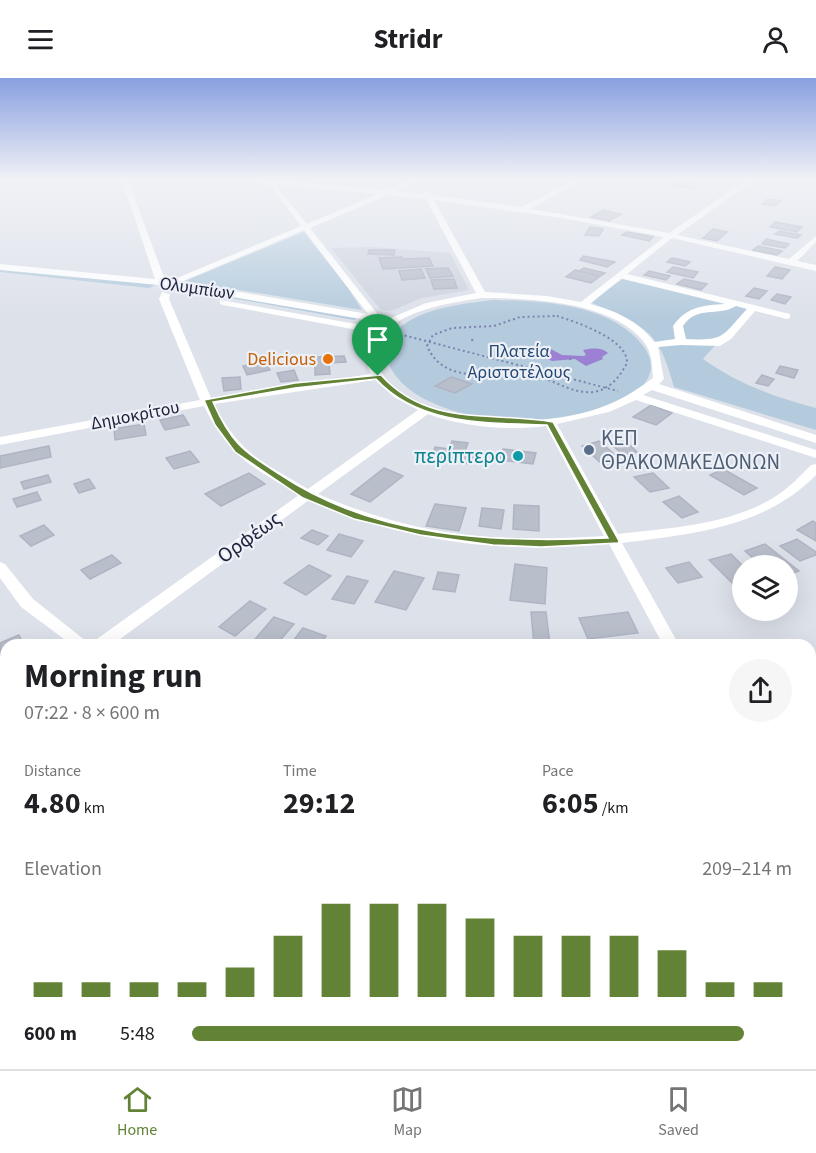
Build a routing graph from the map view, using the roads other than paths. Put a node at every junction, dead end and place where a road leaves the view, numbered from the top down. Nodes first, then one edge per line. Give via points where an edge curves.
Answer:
1 (141, 226) edge
2 (444, 226) edge
3 (615, 226) edge
4 (684, 226) edge
5 (304, 227) joint
6 (670, 236) junction
7 (816, 238) edge
8 (791, 262) junction
9 (0, 267) edge
10 (816, 268) edge
11 (0, 276) edge
12 (622, 276) junction
13 (160, 282) junction
14 (172, 283) junction
15 (187, 287) junction
16 (149, 289) junction
17 (170, 294) junction
18 (482, 295) junction
19 (583, 305) junction
20 (748, 307) junction
21 (787, 316) dead end
22 (376, 318) junction
23 (392, 321) junction
24 (381, 331) junction
25 (681, 342) junction
26 (651, 345) junction
27 (378, 376) junction
28 (652, 386) junction
29 (632, 395) junction
30 (208, 400) junction
31 (427, 409) junction
32 (550, 423) junction
33 (816, 439) edge
34 (0, 441) edge
35 (816, 454) edge
36 (816, 468) edge
37 (306, 496) junction
38 (614, 541) junction
39 (0, 567) edge
40 (75, 639) edge
41 (108, 639) edge
42 (668, 639) edge

1 - 13 street
2 - 18 street
3 - 6 street
4 - 6 street
5 - 14 street
5 - 22 street
6 - 8 street
6 - 12 street
7 - 8 street
8 - 10 street
9 - 13 street, Ολυμπίων
11 - 16 street, Ολυμπίων
12 - 19 street
12 - 20 street
13 - 14 street, Ολυμπίων
13 - 16 street
14 - 15 street, Ολυμπίων
15 - 17 street
15 - 22 street, Ολυμπίων
16 - 17 street, Ολυμπίων
17 - 24 street, Ολυμπίων
17 - 30 street via 164,299
18 - 19 street via 531,296
18 - 23 street via 447,300
19 - 26 street via 630,325
20 - 21 street
20 - 25 street via 721,341
20 - 25 street via 699,309 686,314 678,326
22 - 23 street, Ολυμπίων
23 - 24 street
24 - 27 street via 373,344 371,359
25 - 26 street
26 - 28 street via 659,380
27 - 30 street, Δημοκρίτου
27 - 31 street via 408,402
28 - 29 street
28 - 33 street
29 - 32 street via 599,414
29 - 35 street
30 - 34 street, Δημοκρίτου
30 - 37 street via 219,425 238,450
31 - 32 street via 471,419
31 - 37 street, Ορφέως
32 - 38 street
36 - 38 street via 777,502 742,516
37 - 38 street via 357,517 420,532 493,542
37 - 41 street, Ορφέως
38 - 42 street
39 - 40 street via 27,603

